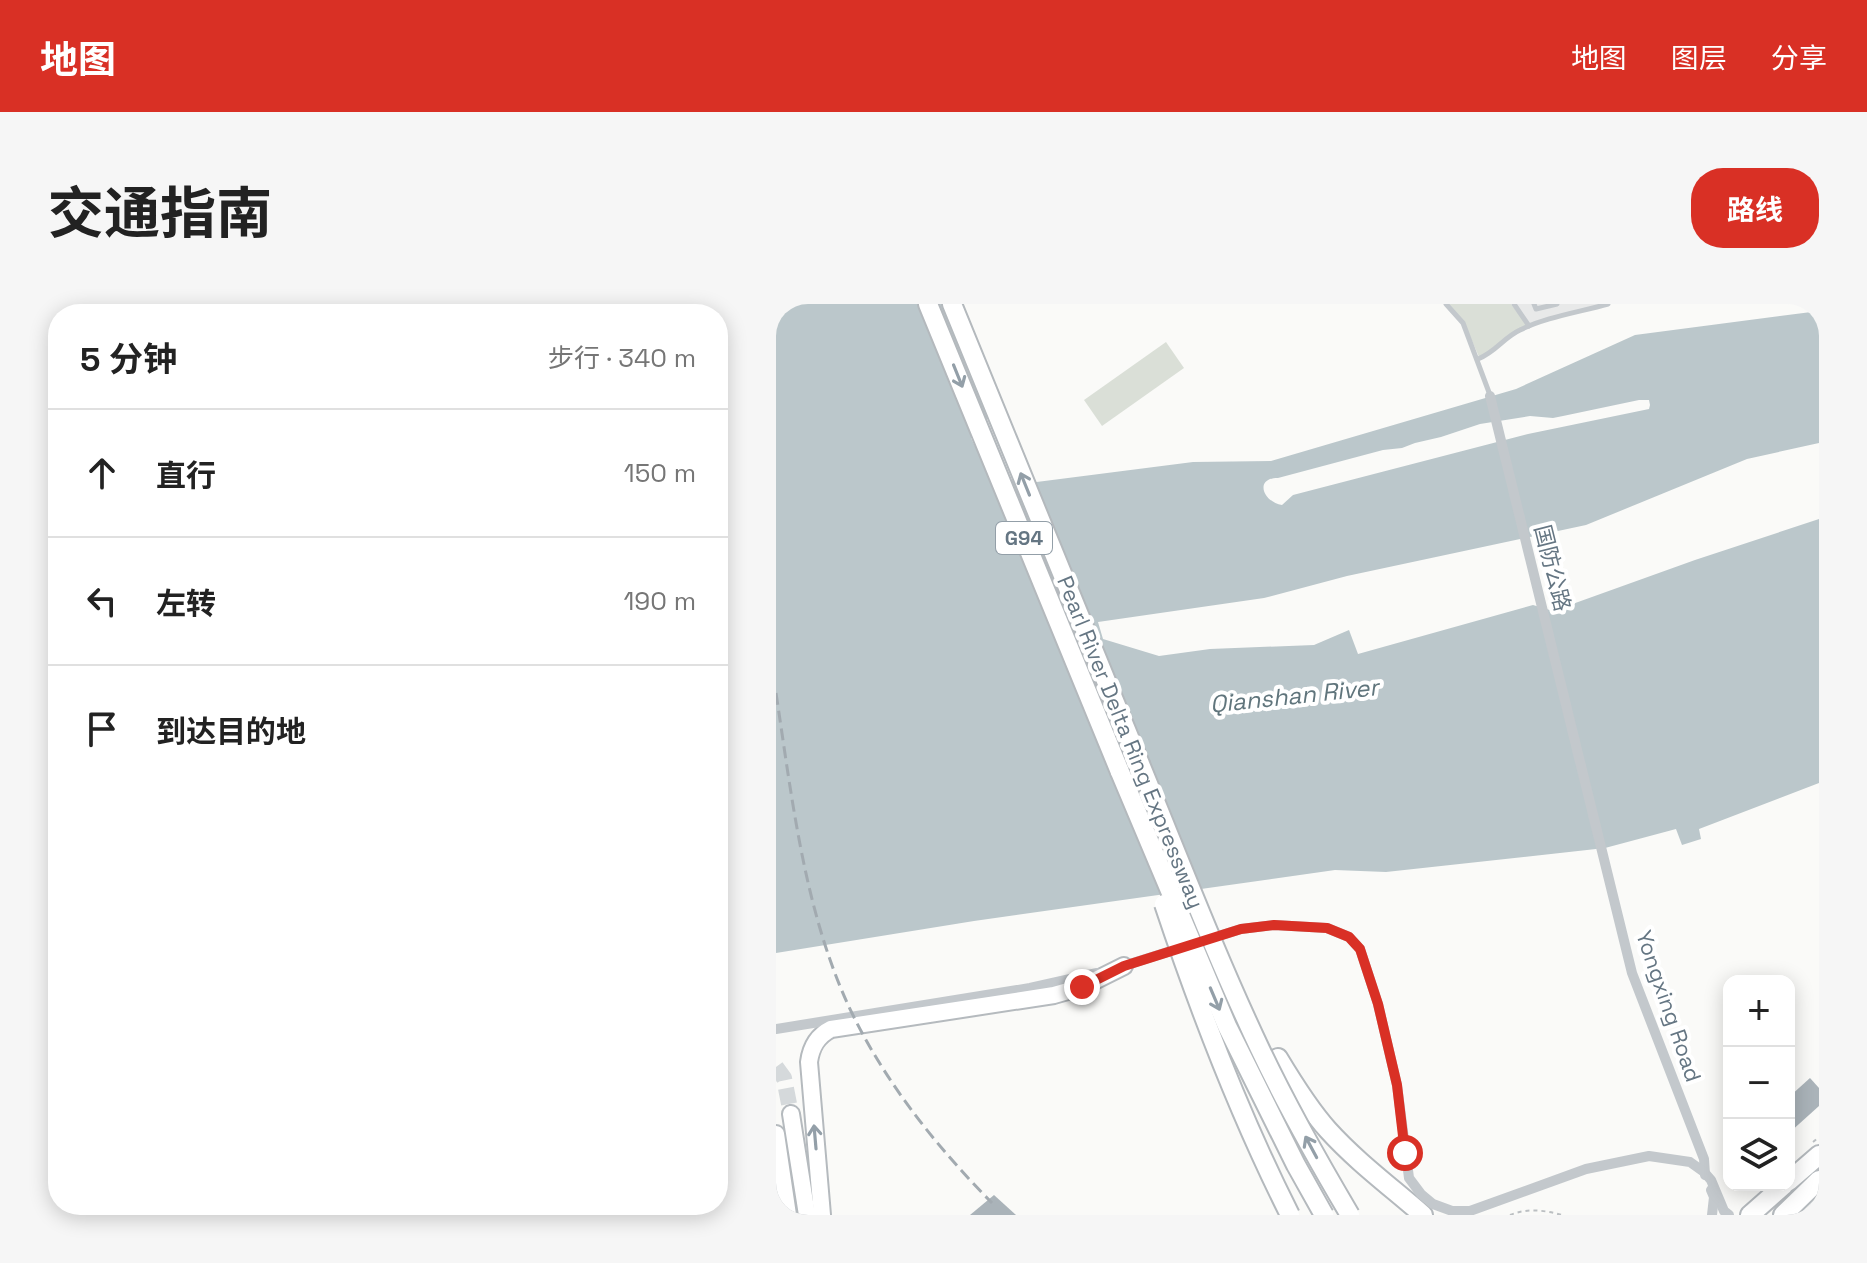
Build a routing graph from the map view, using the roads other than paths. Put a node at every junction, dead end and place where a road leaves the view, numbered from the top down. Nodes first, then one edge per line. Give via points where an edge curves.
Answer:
1 (928, 304) edge
2 (952, 304) edge
3 (1446, 304) edge
4 (1514, 304) edge
5 (1534, 304) edge
6 (1557, 304) edge
7 (1608, 304) edge
8 (1529, 326) junction
9 (1478, 359) junction
10 (1490, 396) joint
11 (1140, 764) junction
12 (1120, 772) junction
13 (1602, 851) joint
14 (1124, 966) junction
15 (776, 1029) edge
16 (1278, 1058) junction
17 (791, 1114) tunnel mouth
18 (1275, 1125) junction
19 (776, 1134) edge
20 (1819, 1155) edge
21 (1704, 1172) junction
22 (1795, 1176) edge
23 (1819, 1180) edge
24 (1777, 1191) edge
25 (788, 1215) edge
26 (807, 1215) edge
27 (822, 1215) edge
28 (1290, 1215) edge
29 (1316, 1215) edge
30 (1324, 1215) edge
31 (1350, 1215) edge
32 (1406, 1215) edge
33 (1423, 1215) edge
34 (1712, 1215) edge
35 (1729, 1215) edge
36 (1750, 1215) edge
37 (1783, 1215) edge

1 -> 12 highway, Pearl River Delta Ring Expressway / G94
11 -> 2 highway, Pearl River Delta Ring Expressway / G94
3 - 9 lane, 国防公路 via 1463,323
4 - 8 lane
5 - 6 lane via 1536,309
7 - 8 lane
8 - 9 lane
9 - 10 lane, 国防公路
10 - 13 street, 国防公路
11 - 16 highway, bridge
31 -> 11 highway, Pearl River Delta Ring Expressway / G94, bridge via 1261,1050
12 -> 18 highway, Pearl River Delta Ring Expressway / G94, bridge via 1227,1026
12 - 28 highway, bridge via 1198,999
13 - 21 street, Yongxing Road via 1632,973 1704,1159
14 - 15 street via 1030,988
14 - 21 street via 1241,929 1327,928 1349,937 1360,949 1378,1004 1397,1085 1409,1178 1433,1204 1452,1211 1470,1211 1586,1169 1649,1156 1690,1162
27 -> 14 main road via 809,1062 811,1048 823,1033 1054,995
16 - 32 highway via 1319,1128
16 - 33 highway via 1326,1128
17 - 26 main road
18 - 29 highway, bridge
18 - 30 highway, Pearl River Delta Ring Expressway / G94, bridge
19 - 25 main road
20 - 22 highway
21 - 34 street via 1714,1197
21 - 35 street
23 - 37 highway
24 - 36 highway

